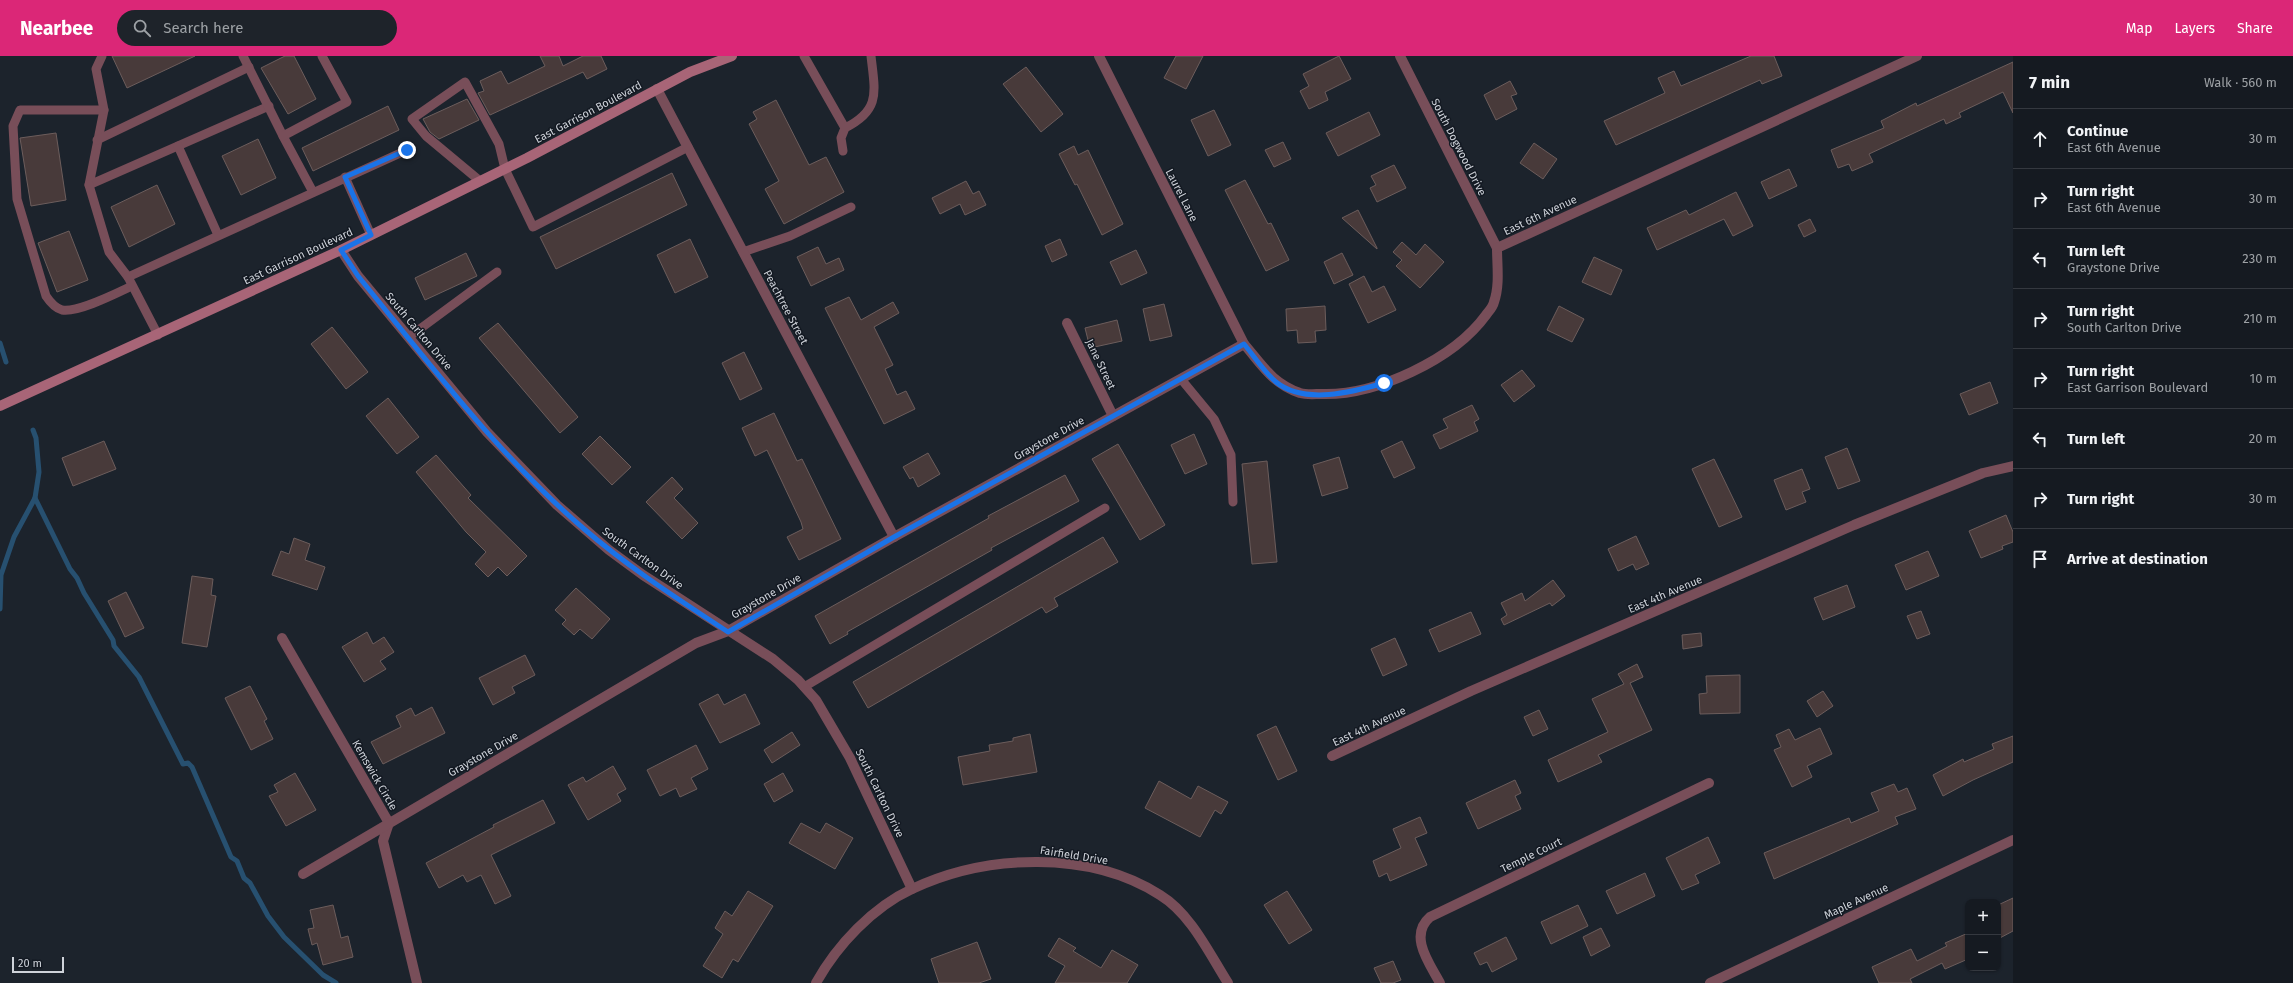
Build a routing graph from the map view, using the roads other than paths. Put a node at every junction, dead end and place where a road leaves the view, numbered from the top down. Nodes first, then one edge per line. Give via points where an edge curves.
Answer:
1 (102, 56) edge
2 (243, 56) edge
3 (322, 56) edge
4 (732, 56) edge
5 (804, 56) edge
6 (871, 56) edge
7 (1099, 56) edge
8 (1400, 56) edge
9 (1917, 56) edge
10 (249, 67) junction
11 (657, 89) junction
12 (269, 106) junction
13 (104, 110) junction
14 (845, 128) junction
15 (282, 136) junction
16 (97, 140) junction
17 (178, 146) junction
18 (688, 147) junction
19 (407, 150) dead end
20 (843, 151) dead end
21 (505, 169) junction
22 (345, 177) junction
23 (480, 181) junction
24 (89, 185) junction
25 (313, 192) junction
26 (851, 208) dead end
27 (218, 235) junction
28 (371, 235) junction
29 (1497, 248) junction
30 (341, 250) junction
31 (743, 252) junction
32 (497, 272) dead end
33 (128, 277) junction
34 (132, 286) junction
35 (1067, 323) dead end
36 (158, 335) junction
37 (409, 337) junction
38 (1244, 344) junction
39 (1181, 379) junction
40 (0, 406) edge
41 (1113, 416) junction
42 (2013, 466) edge
43 (1233, 502) dead end
44 (1105, 508) dead end
45 (894, 537) junction
46 (728, 632) junction
47 (282, 638) dead end
48 (804, 687) junction
49 (1332, 756) dead end
50 (1709, 783) dead end
51 (389, 823) junction
52 (2013, 840) edge
53 (303, 874) dead end
54 (912, 889) junction
55 (417, 983) edge
56 (816, 983) edge
57 (1228, 983) edge
58 (1440, 983) edge
59 (1710, 983) edge

1 - 13 lane via 96,69
2 - 10 lane
3 - 15 lane via 347,102
4 - 11 main road, East Garrison Boulevard via 690,72
5 - 14 lane
6 - 14 lane via 873,99 869,112 860,121
7 - 38 street, Laurel Lane
8 - 29 street, South Dogwood Drive
9 - 29 street, East 6th Avenue
10 - 12 lane
10 - 16 lane
11 - 18 street, Peachtree Street
11 - 21 main road, East Garrison Boulevard
12 - 15 lane
12 - 17 lane
13 - 16 lane
13 - 34 lane via 20,110 13,126 17,199 46,296 52,304 62,310 73,310
14 - 20 lane via 841,138
15 - 25 lane
16 - 24 lane
17 - 24 lane
17 - 27 lane
18 - 21 lane via 533,227
18 - 31 street, Peachtree Street
19 - 22 lane
21 - 23 main road, East Garrison Boulevard
21 - 23 lane via 499,144 465,82 412,119 426,136
22 - 25 lane
22 - 28 lane
23 - 28 main road, East Garrison Boulevard
24 - 33 lane via 109,252
25 - 27 lane
26 - 31 lane via 790,236
27 - 33 lane
28 - 30 main road, East Garrison Boulevard
29 - 38 street, East 6th Avenue via 1498,276 1494,303 1478,325 1434,360 1384,383 1330,394 1302,393 1277,382
30 - 36 main road, East Garrison Boulevard
30 - 37 street, South Carlton Drive via 358,276
31 - 45 street, Peachtree Street
32 - 37 lane
33 - 34 lane
34 - 36 lane
35 - 41 street, Jane Street
36 - 40 main road, East Garrison Boulevard
37 - 46 street, South Carlton Drive via 487,432 557,505 620,558
38 - 39 street, Graystone Drive
39 - 41 street, Graystone Drive
39 - 43 lane via 1214,419 1231,455
41 - 45 street, Graystone Drive
42 - 49 street, East 4th Avenue via 1983,473 1854,525 1471,691
44 - 48 lane
45 - 46 street, Graystone Drive
46 - 48 street, South Carlton Drive via 773,659
46 - 51 street, Graystone Drive via 696,643
47 - 51 street, Kemswick Circle
48 - 54 street, South Carlton Drive via 832,725 850,758
50 - 58 street, Temple Court via 1430,917 1420,929 1420,937 1424,952
51 - 53 street, Graystone Drive
51 - 55 street, Kemswick Circle via 383,841
52 - 59 street, Maple Avenue
54 - 56 street, Fairfield Drive via 865,921 824,969
54 - 57 street, Fairfield Drive via 974,868 1000,863 1056,862 1111,873 1137,882 1161,895 1181,913

